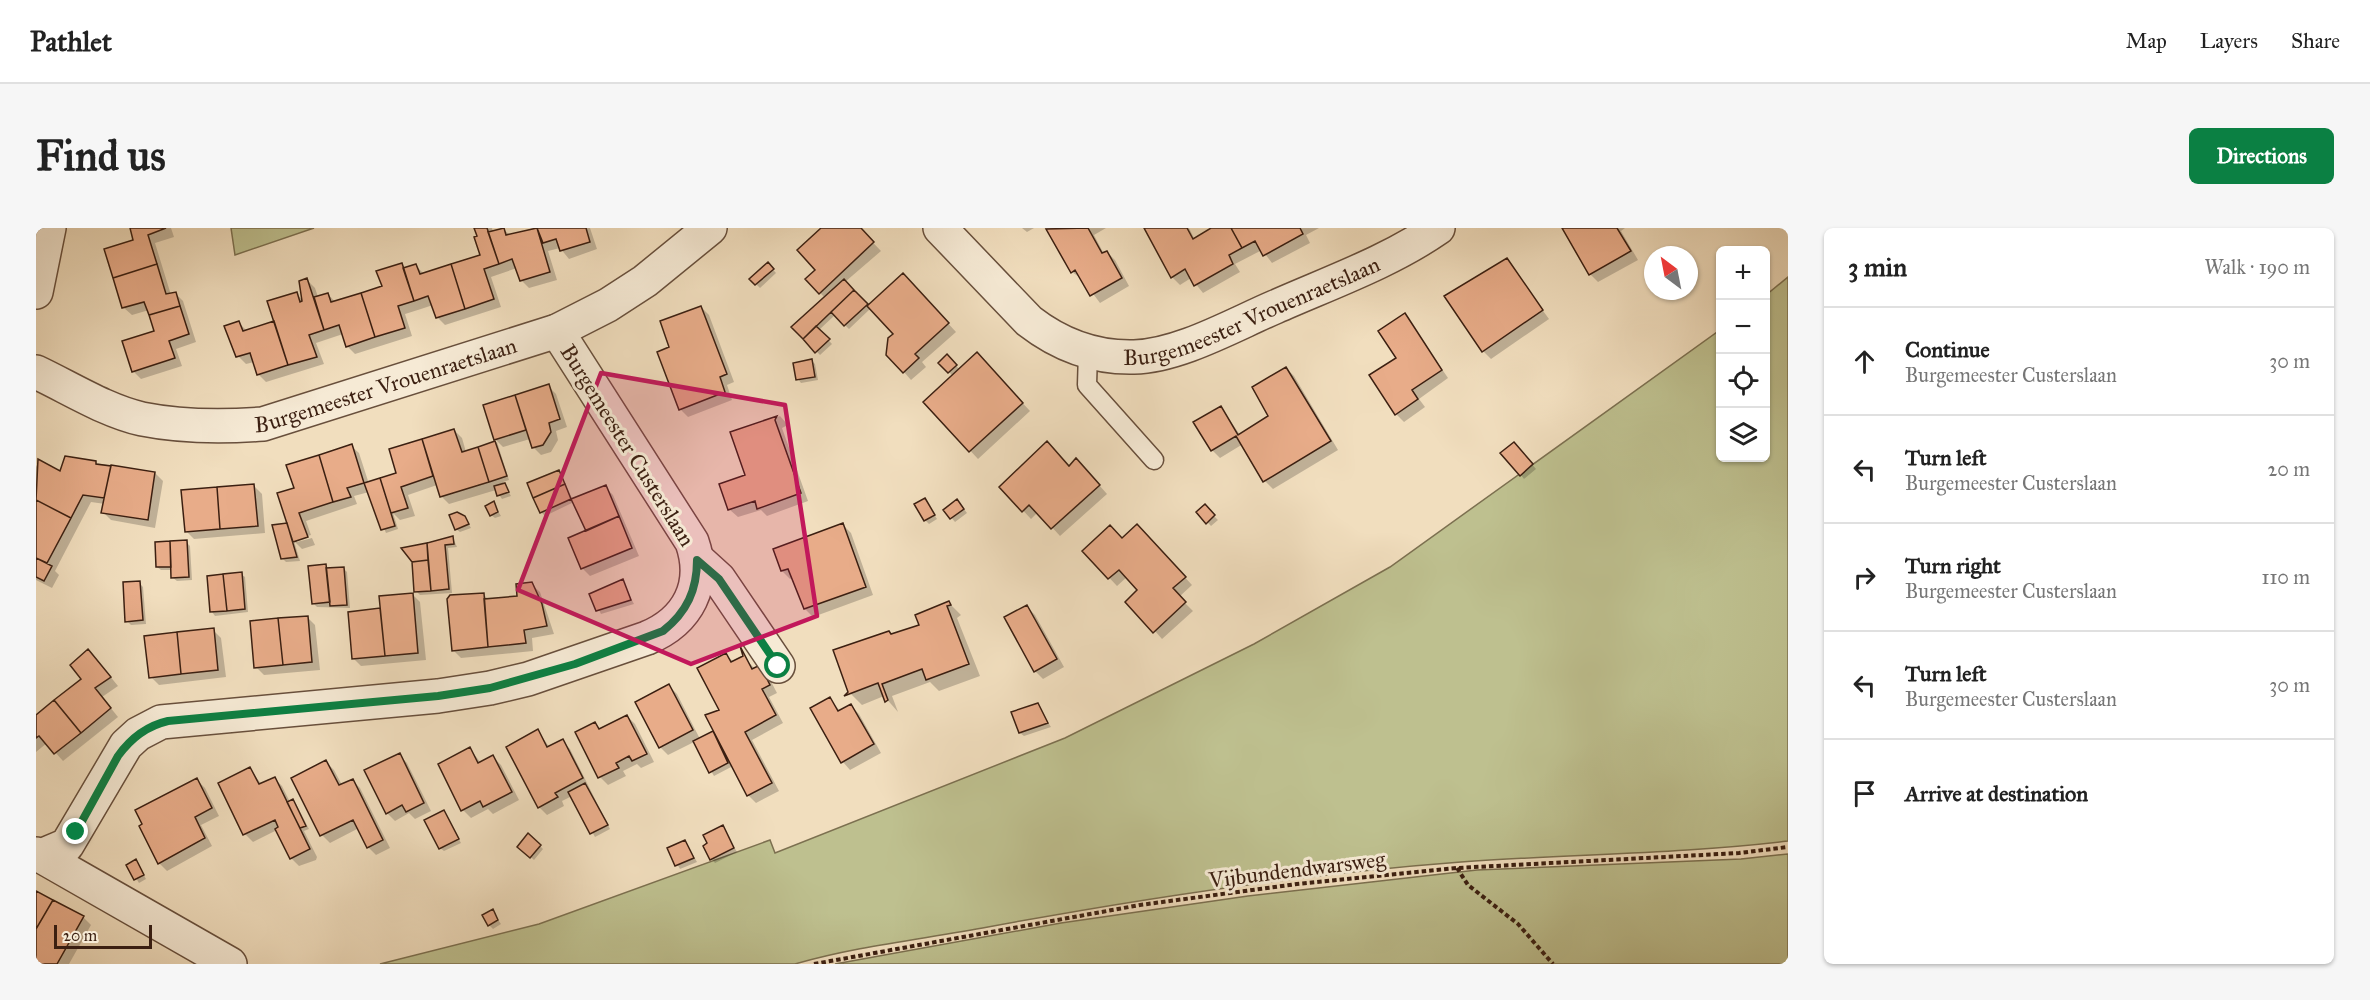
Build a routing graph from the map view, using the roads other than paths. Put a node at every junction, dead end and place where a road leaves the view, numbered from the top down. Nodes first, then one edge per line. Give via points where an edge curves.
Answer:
1 (49, 228) edge
2 (710, 228) edge
3 (940, 228) edge
4 (1438, 228) edge
5 (36, 292) edge
6 (557, 332) junction
7 (1088, 352) junction
8 (36, 372) edge
9 (1154, 460) dead end
10 (697, 560) junction
11 (778, 666) dead end
12 (39, 855) edge
13 (230, 964) edge

1 - 5 street
2 - 6 street, Burgemeester Vrouenraetslaan via 645,281
3 - 7 street, Burgemeester Vrouenraetslaan via 1029,321 1057,340
4 - 7 street, Burgemeester Vrouenraetslaan via 1373,263 1164,353 1109,357
6 - 8 street, Burgemeester Vrouenraetslaan via 263,424 227,427 141,418
6 - 10 street, Burgemeester Custerslaan via 692,542
7 - 9 lane, Burgemeester Vrouenraetslaan via 1086,372 1091,392
10 - 11 street, Burgemeester Custerslaan via 719,579
10 - 12 street, Burgemeester Custerslaan via 697,575 688,604 679,619 663,631 528,679 438,696 168,721 148,728 118,756 67,845
12 - 13 street, Burgemeester Custerslaan

